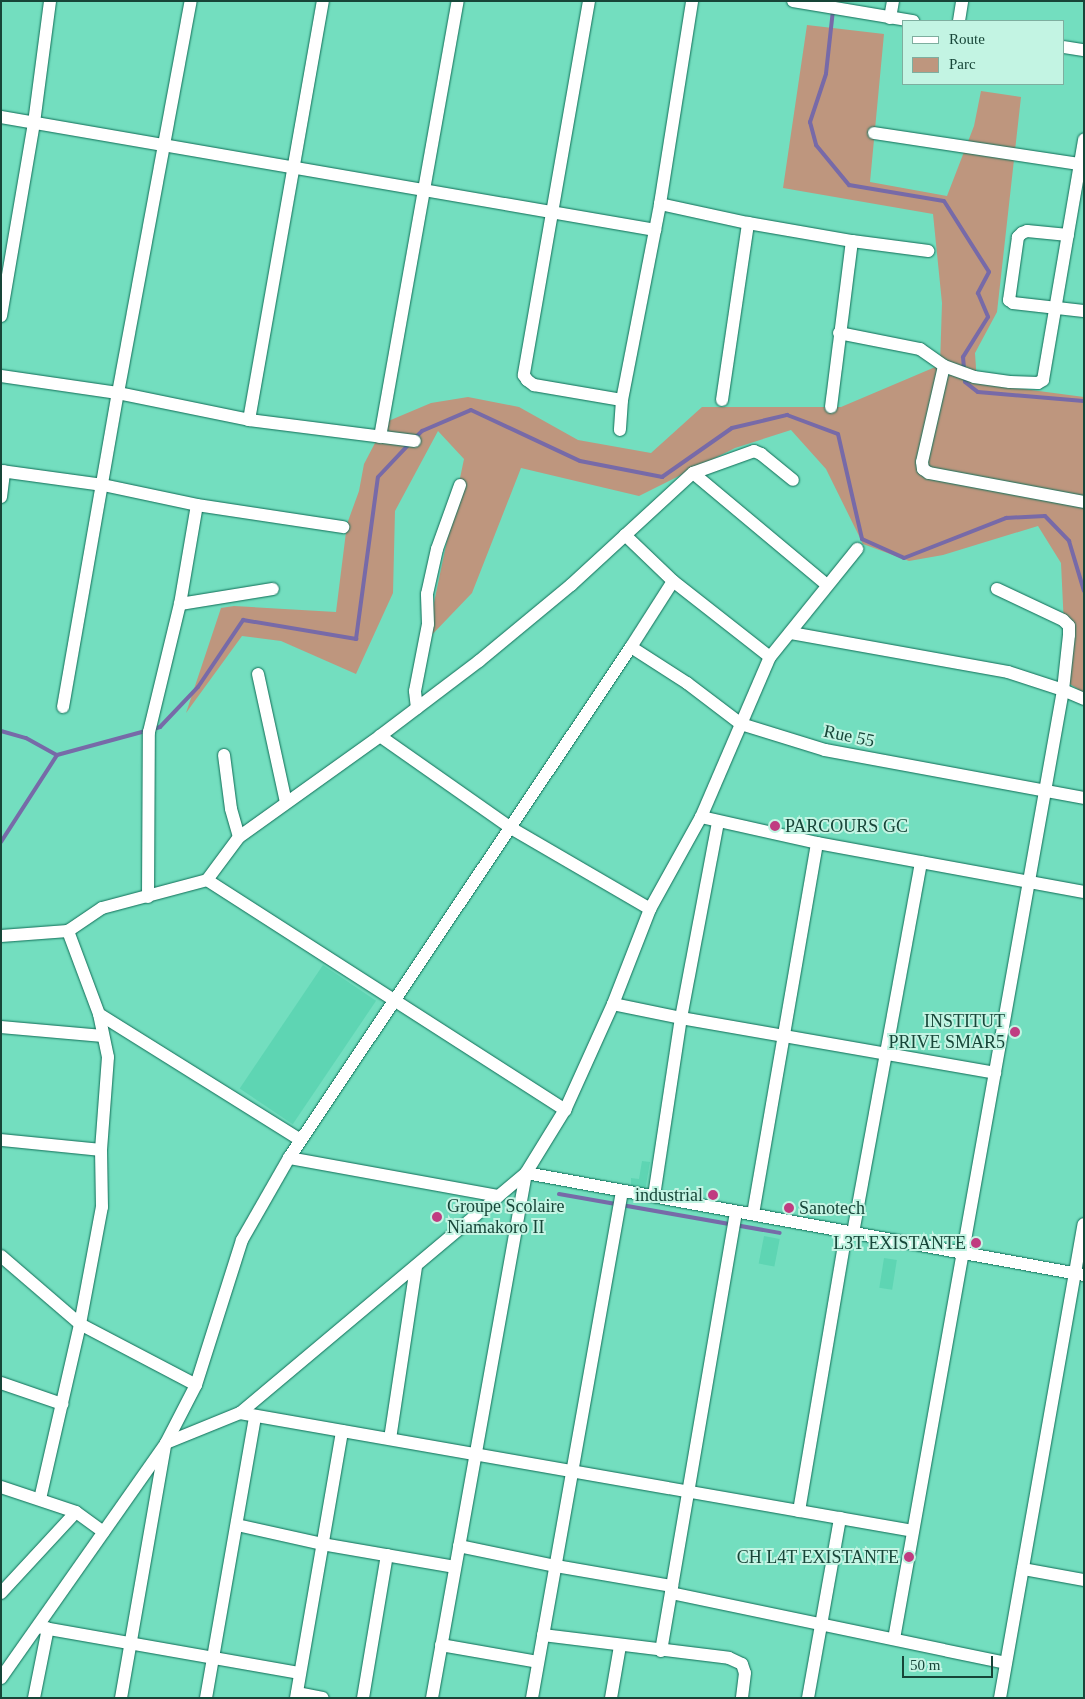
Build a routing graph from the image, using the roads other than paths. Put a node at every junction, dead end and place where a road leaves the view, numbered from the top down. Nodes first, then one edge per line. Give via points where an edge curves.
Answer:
1 (50, 1) edge
2 (191, 1) edge
3 (323, 1) edge
4 (458, 1) edge
5 (589, 1) edge
6 (692, 1) edge
7 (793, 1) edge
8 (893, 1) edge
9 (962, 1) edge
10 (890, 18) junction
11 (905, 20) edge
12 (959, 20) edge
13 (1065, 47) edge
14 (1084, 50) edge
15 (1, 117) edge
16 (34, 123) junction
17 (874, 133) dead end
18 (1084, 139) edge
19 (166, 145) junction
20 (1080, 164) junction
21 (294, 168) junction
22 (424, 190) junction
23 (660, 204) junction
24 (552, 212) junction
25 (748, 223) junction
26 (655, 230) junction
27 (1068, 235) junction
28 (852, 241) junction
29 (7, 249) edge
30 (928, 251) dead end
31 (1054, 308) junction
32 (1084, 311) edge
33 (1, 316) edge
34 (839, 333) junction
35 (944, 366) junction
36 (1, 376) edge
37 (118, 393) junction
38 (622, 400) junction
39 (722, 400) dead end
40 (830, 407) dead end
41 (249, 420) junction
42 (620, 430) dead end
43 (380, 437) junction
44 (415, 441) dead end
45 (3, 471) edge
46 (693, 473) junction
47 (794, 480) dead end
48 (103, 485) junction
49 (460, 485) dead end
50 (1, 496) edge
51 (1084, 502) edge
52 (197, 505) junction
53 (344, 527) dead end
54 (625, 535) junction
55 (857, 549) dead end
56 (673, 581) junction
57 (827, 585) junction
58 (273, 589) dead end
59 (997, 589) dead end
60 (180, 604) junction
61 (791, 633) junction
62 (631, 647) junction
63 (770, 657) junction
64 (258, 674) dead end
65 (1063, 690) junction
66 (1084, 699) edge
67 (63, 707) dead end
68 (417, 708) junction
69 (741, 724) junction
70 (380, 736) junction
71 (224, 755) dead end
72 (1044, 791) junction
73 (1084, 798) edge
74 (286, 802) junction
75 (701, 817) junction
76 (718, 822) junction
77 (511, 828) junction
78 (239, 837) junction
79 (817, 843) junction
80 (921, 862) junction
81 (207, 880) junction
82 (1028, 882) junction
83 (1084, 892) edge
84 (148, 897) junction
85 (650, 909) junction
86 (68, 931) junction
87 (1, 936) edge
88 (394, 1000) junction
89 (613, 1004) junction
90 (98, 1014) junction
91 (681, 1018) junction
92 (1, 1027) edge
93 (103, 1036) junction
94 (782, 1036) junction
95 (885, 1054) junction
96 (995, 1073) junction
97 (565, 1110) junction
98 (1, 1140) edge
99 (301, 1140) junction
100 (101, 1150) junction
101 (289, 1158) junction
102 (526, 1173) junction
103 (622, 1191) junction
104 (499, 1196) junction
105 (654, 1196) junction
106 (736, 1212) junction
107 (753, 1214) junction
108 (1084, 1224) edge
109 (849, 1232) junction
110 (963, 1253) junction
111 (1, 1256) edge
112 (416, 1268) junction
113 (1079, 1274) edge
114 (80, 1324) junction
115 (1, 1383) edge
116 (196, 1385) junction
117 (62, 1404) junction
118 (240, 1413) junction
119 (255, 1416) junction
120 (342, 1431) junction
121 (390, 1440) junction
122 (166, 1443) junction
123 (475, 1454) junction
124 (572, 1472) junction
125 (1, 1487) edge
126 (688, 1492) junction
127 (40, 1499) junction
128 (799, 1511) junction
129 (76, 1512) junction
130 (840, 1518) junction
131 (237, 1525) junction
132 (913, 1531) junction
133 (104, 1532) junction
134 (322, 1544) junction
135 (459, 1546) junction
136 (388, 1555) junction
137 (556, 1566) junction
138 (455, 1567) junction
139 (1023, 1569) junction
140 (1084, 1580) edge
141 (672, 1589) junction
142 (1, 1593) edge
143 (821, 1624) junction
144 (43, 1627) junction
145 (543, 1635) junction
146 (894, 1640) junction
147 (131, 1643) junction
148 (441, 1645) junction
149 (620, 1646) junction
150 (661, 1650) junction
151 (213, 1657) junction
152 (538, 1662) junction
153 (1006, 1663) junction
154 (300, 1672) junction
155 (1, 1678) edge
156 (296, 1695) edge
157 (34, 1698) edge
158 (121, 1698) edge
159 (206, 1698) edge
160 (323, 1698) edge
161 (363, 1698) edge
162 (432, 1698) edge
163 (532, 1698) edge
164 (611, 1698) edge
165 (742, 1698) edge
166 (808, 1698) edge
167 (1000, 1698) edge

1 - 16 street
2 - 19 street
3 - 21 street
4 - 22 street
5 - 24 street
6 - 23 street
7 - 10 street
8 - 10 street
9 - 12 street
10 - 11 street
13 - 14 street
15 - 16 street
16 - 19 street
16 - 29 street
17 - 20 street
18 - 20 street
19 - 21 street
19 - 37 street
20 - 27 street
21 - 22 street
21 - 41 street
22 - 24 street
22 - 43 street
23 - 25 street
23 - 26 street
24 - 26 street
24 - 38 street via 524,375 534,385
25 - 28 street
25 - 39 street
26 - 38 street
27 - 31 street
27 - 31 street via 1028,231 1018,237 1009,300
28 - 30 street
28 - 34 street
29 - 33 street
31 - 32 street
31 - 35 street via 1045,377 1038,383 974,377
34 - 35 street via 920,349
34 - 40 street
35 - 51 street via 923,469 929,473
36 - 37 street
37 - 41 street
37 - 48 street
38 - 42 street
41 - 43 street
43 - 44 street
45 - 48 street
45 - 50 street
46 - 47 street via 754,451
46 - 54 street
46 - 57 street
48 - 52 street
48 - 67 street
49 - 68 street via 437,549 427,594 428,624 415,692
52 - 53 street
52 - 60 street
54 - 56 street
54 - 68 street via 532,618
55 - 57 street
56 - 62 street
56 - 63 street
57 - 61 street
58 - 60 street
59 - 65 street via 1063,620 1069,626
60 - 84 street via 149,732
61 - 63 street
61 - 65 street via 1008,672
62 - 69 street, Rue 55 via 687,683
62 - 77 street
63 - 69 street
64 - 74 street
65 - 66 street
65 - 72 street
68 - 70 street
69 - 72 street, Rue 55 via 825,750
69 - 75 street
70 - 74 street
70 - 77 street
71 - 78 street via 231,809
72 - 73 street, Rue 55
72 - 82 street
74 - 78 street
75 - 76 street
75 - 85 street
76 - 79 street
76 - 91 street
77 - 85 street
77 - 88 street
78 - 81 street
79 - 80 street
79 - 94 street
80 - 82 street
80 - 95 street
81 - 84 street
81 - 88 street
82 - 83 street
82 - 96 street
84 - 86 street via 102,908
85 - 89 street
86 - 87 street
86 - 90 street
88 - 97 street
88 - 99 street
89 - 91 street
89 - 97 street
90 - 93 street
90 - 99 street
91 - 94 street
91 - 105 street
92 - 93 street
93 - 100 street via 108,1057
94 - 95 street
94 - 107 street
95 - 96 street
95 - 109 street
96 - 110 street
97 - 102 street
98 - 100 street
99 - 101 street
100 - 114 street via 102,1207
101 - 104 street
101 - 116 street via 242,1240
102 - 103 street
102 - 104 street
102 - 123 street
103 - 105 street
103 - 124 street
104 - 112 street
105 - 106 street
106 - 107 street
106 - 126 street
107 - 109 street
108 - 113 street
109 - 110 street
109 - 128 street
110 - 113 street
110 - 132 street
111 - 114 street
112 - 118 street
112 - 121 street
113 - 139 street
114 - 116 street
114 - 117 street
115 - 117 street
116 - 122 street
117 - 127 street
118 - 119 street
118 - 122 street
119 - 120 street
119 - 131 street
120 - 121 street
120 - 134 street
121 - 123 street
122 - 133 street
122 - 147 street
123 - 124 street
123 - 135 street
124 - 126 street
124 - 137 street
125 - 127 street
126 - 128 street
126 - 141 street
127 - 129 street
128 - 130 street
129 - 133 street
129 - 142 street
130 - 132 street
130 - 143 street
131 - 134 street
131 - 151 street
132 - 146 street
133 - 144 street
134 - 136 street
134 - 154 street
135 - 137 street
135 - 138 street
136 - 138 street
136 - 161 street
137 - 141 street
137 - 145 street
138 - 148 street
139 - 140 street
139 - 153 street
141 - 143 street
141 - 150 street
143 - 146 street
143 - 166 street
144 - 147 street
144 - 155 street
144 - 157 street
145 - 149 street
145 - 152 street
146 - 153 street
147 - 151 street
147 - 158 street
148 - 152 street
148 - 162 street
149 - 150 street
149 - 164 street
150 - 165 street via 729,1658 742,1664 745,1673
151 - 154 street
151 - 159 street
152 - 163 street
153 - 167 street
154 - 156 street
156 - 160 street

